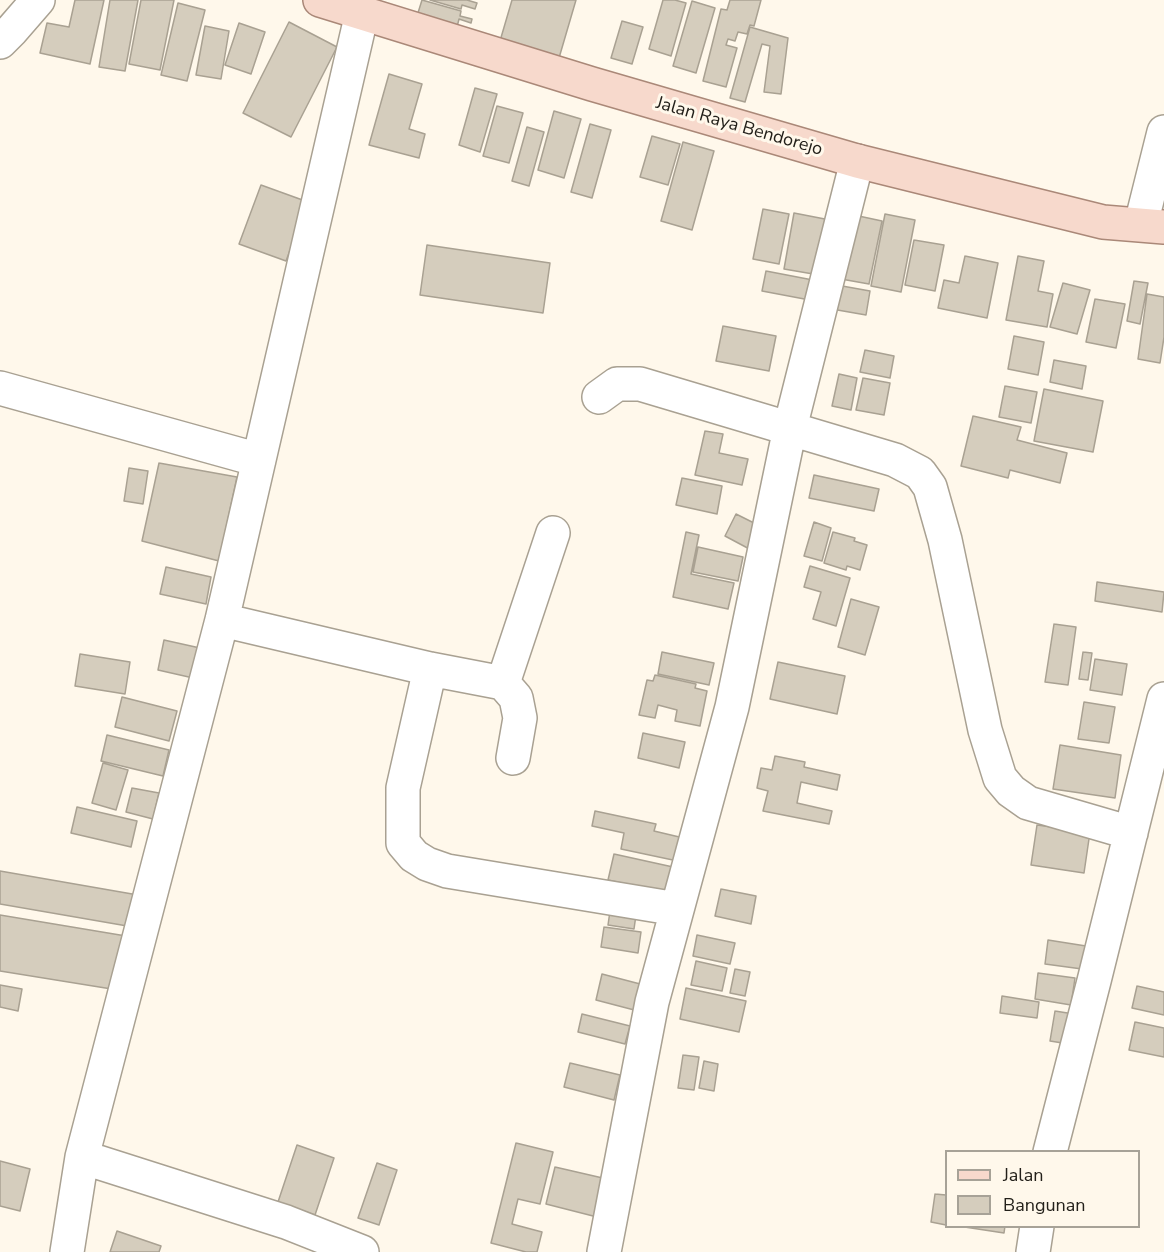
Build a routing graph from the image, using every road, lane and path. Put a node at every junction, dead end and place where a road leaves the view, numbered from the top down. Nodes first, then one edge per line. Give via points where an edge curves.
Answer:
1 (38, 0) edge
2 (320, 0) edge
3 (362, 14) junction
4 (0, 42) edge
5 (1164, 132) edge
6 (857, 161) junction
7 (1153, 226) edge
8 (0, 388) edge
9 (599, 397) dead end
10 (790, 428) junction
11 (259, 460) junction
12 (553, 533) dead end
13 (222, 620) junction
14 (430, 669) junction
15 (502, 683) junction
16 (1164, 699) edge
17 (513, 758) dead end
18 (1131, 833) junction
19 (677, 909) junction
20 (1051, 1150) edge
21 (82, 1157) junction
22 (1037, 1228) edge
23 (67, 1252) edge
24 (362, 1252) edge
25 (604, 1252) edge
26 (1033, 1252) edge

1 - 4 street
2 - 3 main road, Jalan Raya Bendorejo
3 - 6 main road, Jalan Raya Bendorejo
3 - 11 street
5 - 7 street
6 - 7 main road, Jalan Raya Bendorejo via 1103,222
6 - 10 street
8 - 11 street
9 - 10 street via 617,384 640,384
10 - 18 street via 895,460 920,472 930,488 945,540 985,730 1000,778 1028,802
10 - 19 street via 732,707
11 - 13 street
12 - 15 street
13 - 14 street
13 - 21 street
14 - 15 street
14 - 19 street via 403,788 402,843 414,856 447,872
15 - 17 street via 516,698 520,718
16 - 18 street
18 - 20 street
19 - 25 street via 652,1002
21 - 23 street
21 - 24 street via 286,1221
22 - 26 street

